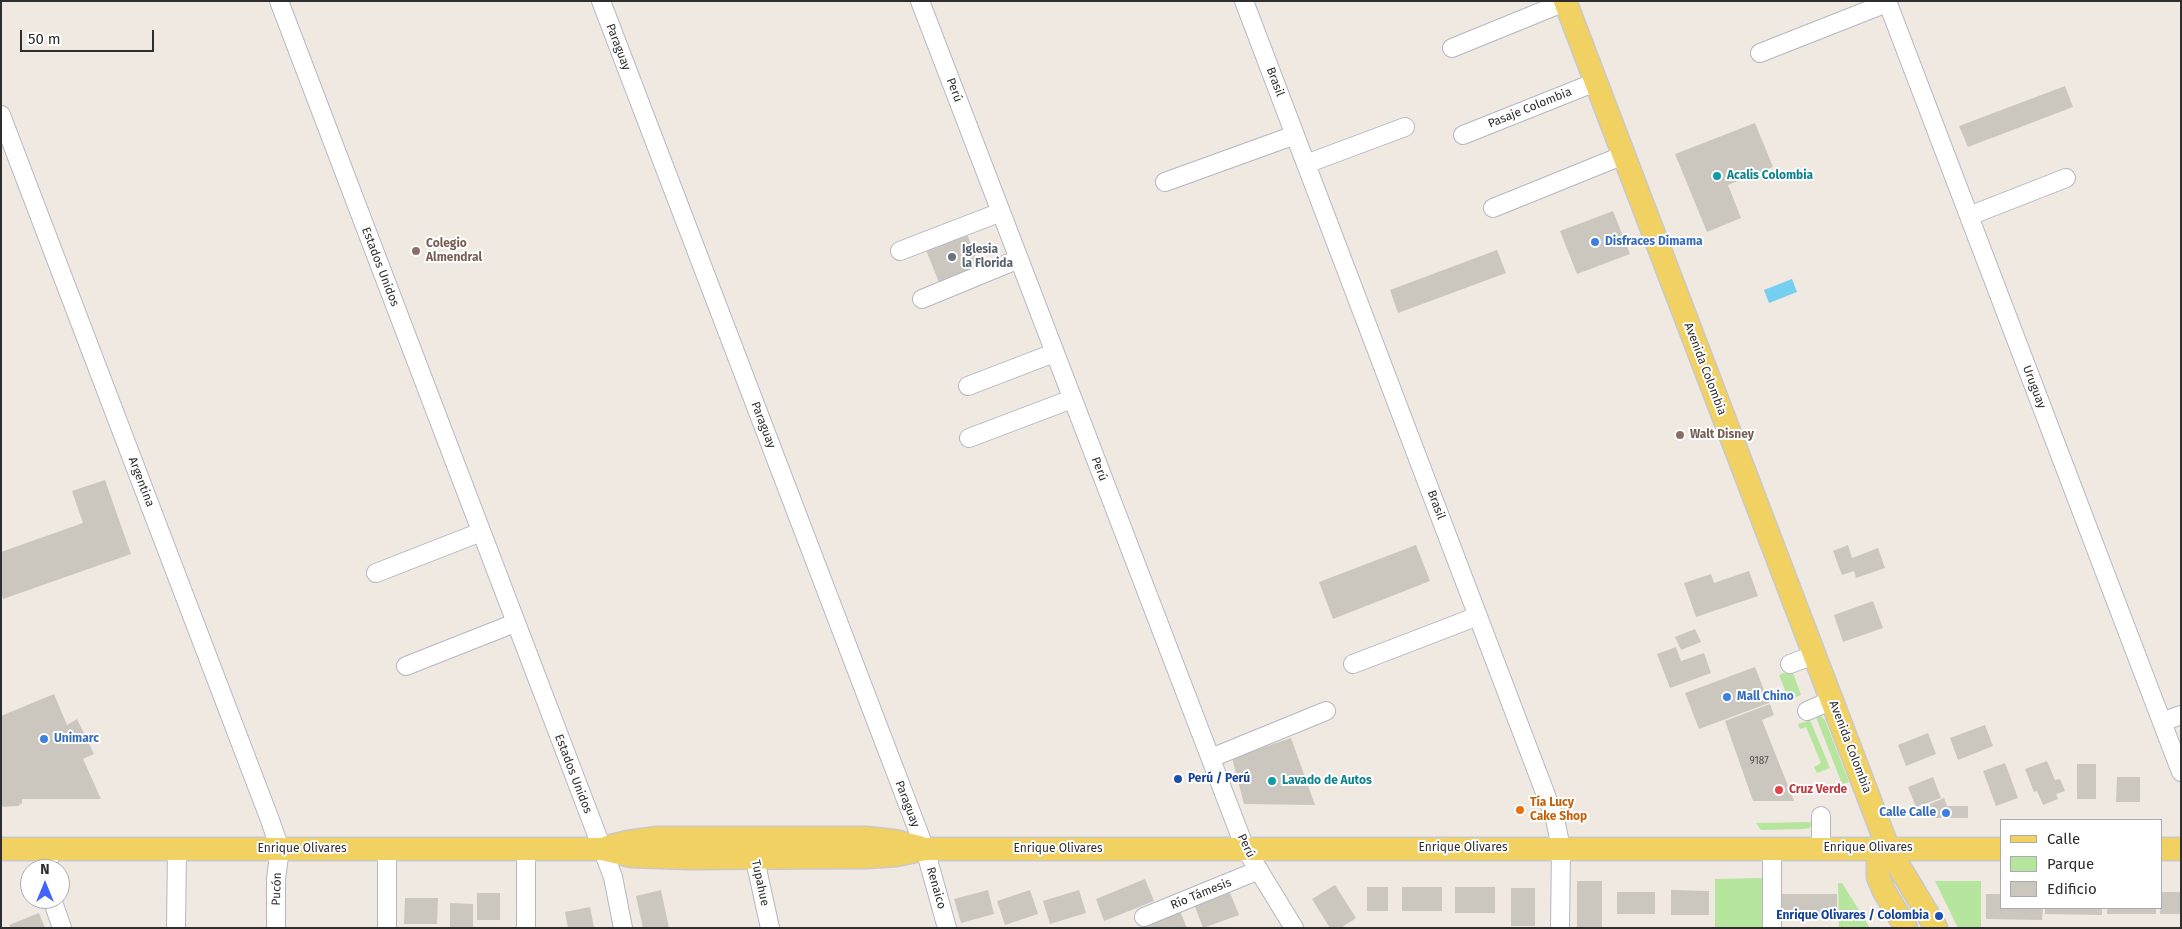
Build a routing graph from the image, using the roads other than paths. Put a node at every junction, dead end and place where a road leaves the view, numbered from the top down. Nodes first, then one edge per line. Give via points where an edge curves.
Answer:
1 (278, 1) edge
2 (601, 1) edge
3 (920, 1) edge
4 (1244, 1) edge
5 (1565, 2) edge
6 (1887, 2) edge
7 (1452, 48) dead end
8 (1760, 53) dead end
9 (1596, 82) junction
10 (1, 115) edge
11 (1405, 126) dead end
12 (1295, 135) junction
13 (1463, 135) dead end
14 (1624, 155) junction
15 (1306, 164) junction
16 (2066, 178) dead end
17 (1165, 182) dead end
18 (1493, 208) dead end
19 (1001, 212) junction
20 (1968, 216) junction
21 (900, 250) dead end
22 (1019, 260) junction
23 (922, 299) dead end
24 (1054, 353) junction
25 (968, 386) dead end
26 (1072, 399) junction
27 (969, 438) dead end
28 (481, 532) junction
29 (376, 573) dead end
30 (1478, 616) junction
31 (515, 622) junction
32 (1814, 655) junction
33 (1352, 664) dead end
34 (1790, 664) dead end
35 (406, 666) dead end
36 (1832, 700) junction
37 (1326, 711) dead end
38 (1807, 711) dead end
39 (2181, 715) edge
40 (2162, 722) junction
41 (1211, 758) junction
42 (2181, 772) edge
43 (1821, 816) dead end
44 (752, 848) junction
45 (1245, 848) junction
46 (1561, 848) junction
47 (1772, 848) junction
48 (1821, 848) junction
49 (1888, 848) junction
50 (2000, 848) edge
51 (1, 849) edge
52 (177, 849) junction
53 (280, 849) junction
54 (387, 849) junction
55 (526, 849) junction
56 (602, 849) junction
57 (924, 849) junction
58 (2162, 849) edge
59 (2181, 849) edge
60 (45, 859) edge
61 (61, 859) edge
62 (1259, 870) junction
63 (55, 909) edge
64 (1144, 918) dead end
65 (62, 928) edge
66 (176, 928) edge
67 (276, 928) edge
68 (387, 928) edge
69 (526, 928) edge
70 (623, 928) edge
71 (770, 928) edge
72 (947, 928) edge
73 (1294, 928) edge
74 (1560, 928) edge
75 (1772, 928) edge
76 (1906, 928) edge
77 (1936, 928) edge

1 - 28 street, Estados Unidos
2 - 57 street, Paraguay
3 - 19 street, Perú
4 - 12 street, Brasil
5 - 7 street
5 - 9 main road, Avenida Colombia
6 - 8 street
6 - 20 street, Uruguay
9 - 13 street, Pasaje Colombia
9 - 14 main road, Avenida Colombia
10 - 53 street, Argentina
11 - 15 street
12 - 15 street, Brasil
12 - 17 street
14 - 18 street
14 - 32 main road, Avenida Colombia
15 - 30 street, Brasil
16 - 20 street
19 - 21 street
19 - 22 street, Perú
20 - 40 street, Uruguay
22 - 23 street
22 - 24 street, Perú
24 - 25 street
24 - 26 street, Perú
26 - 27 street
26 - 41 street, Perú
28 - 29 street
28 - 31 street, Estados Unidos
30 - 33 street
30 - 46 street, Brasil via 1555,819
31 - 35 street
31 - 56 street, Estados Unidos
32 - 34 street
32 - 36 main road, Avenida Colombia
36 - 38 street
36 - 49 main road, Avenida Colombia
37 - 41 street
39 - 40 street
40 - 42 street, Uruguay
41 - 45 street, Perú
43 - 48 street
44 - 56 main road, Enrique Olivares via 657,838
44 - 57 main road, Enrique Olivares via 880,839
44 - 71 street, Tupahue
45 - 46 main road, Enrique Olivares
45 - 57 main road, Enrique Olivares
45 - 62 street, Perú
46 - 47 main road, Enrique Olivares
46 - 74 street, Brasil
47 - 48 main road, Enrique Olivares
47 - 75 street
48 - 49 main road, Enrique Olivares
49 - 50 main road, Enrique Olivares
49 - 76 main road via 1881,855 1878,877
49 - 77 main road, Avenida Colombia
51 - 60 main road, Enrique Olivares
52 - 53 main road, Enrique Olivares
52 - 61 main road, Enrique Olivares
52 - 66 street
53 - 54 main road, Enrique Olivares
53 - 67 street, Pucón
54 - 55 main road, Enrique Olivares
54 - 68 street
55 - 56 main road, Enrique Olivares
55 - 69 street
56 - 70 street, Estados Unidos via 613,877
57 - 72 street, Renaico
58 - 59 main road
62 - 64 street, Río Támesis
62 - 73 street, Perú
63 - 65 street

